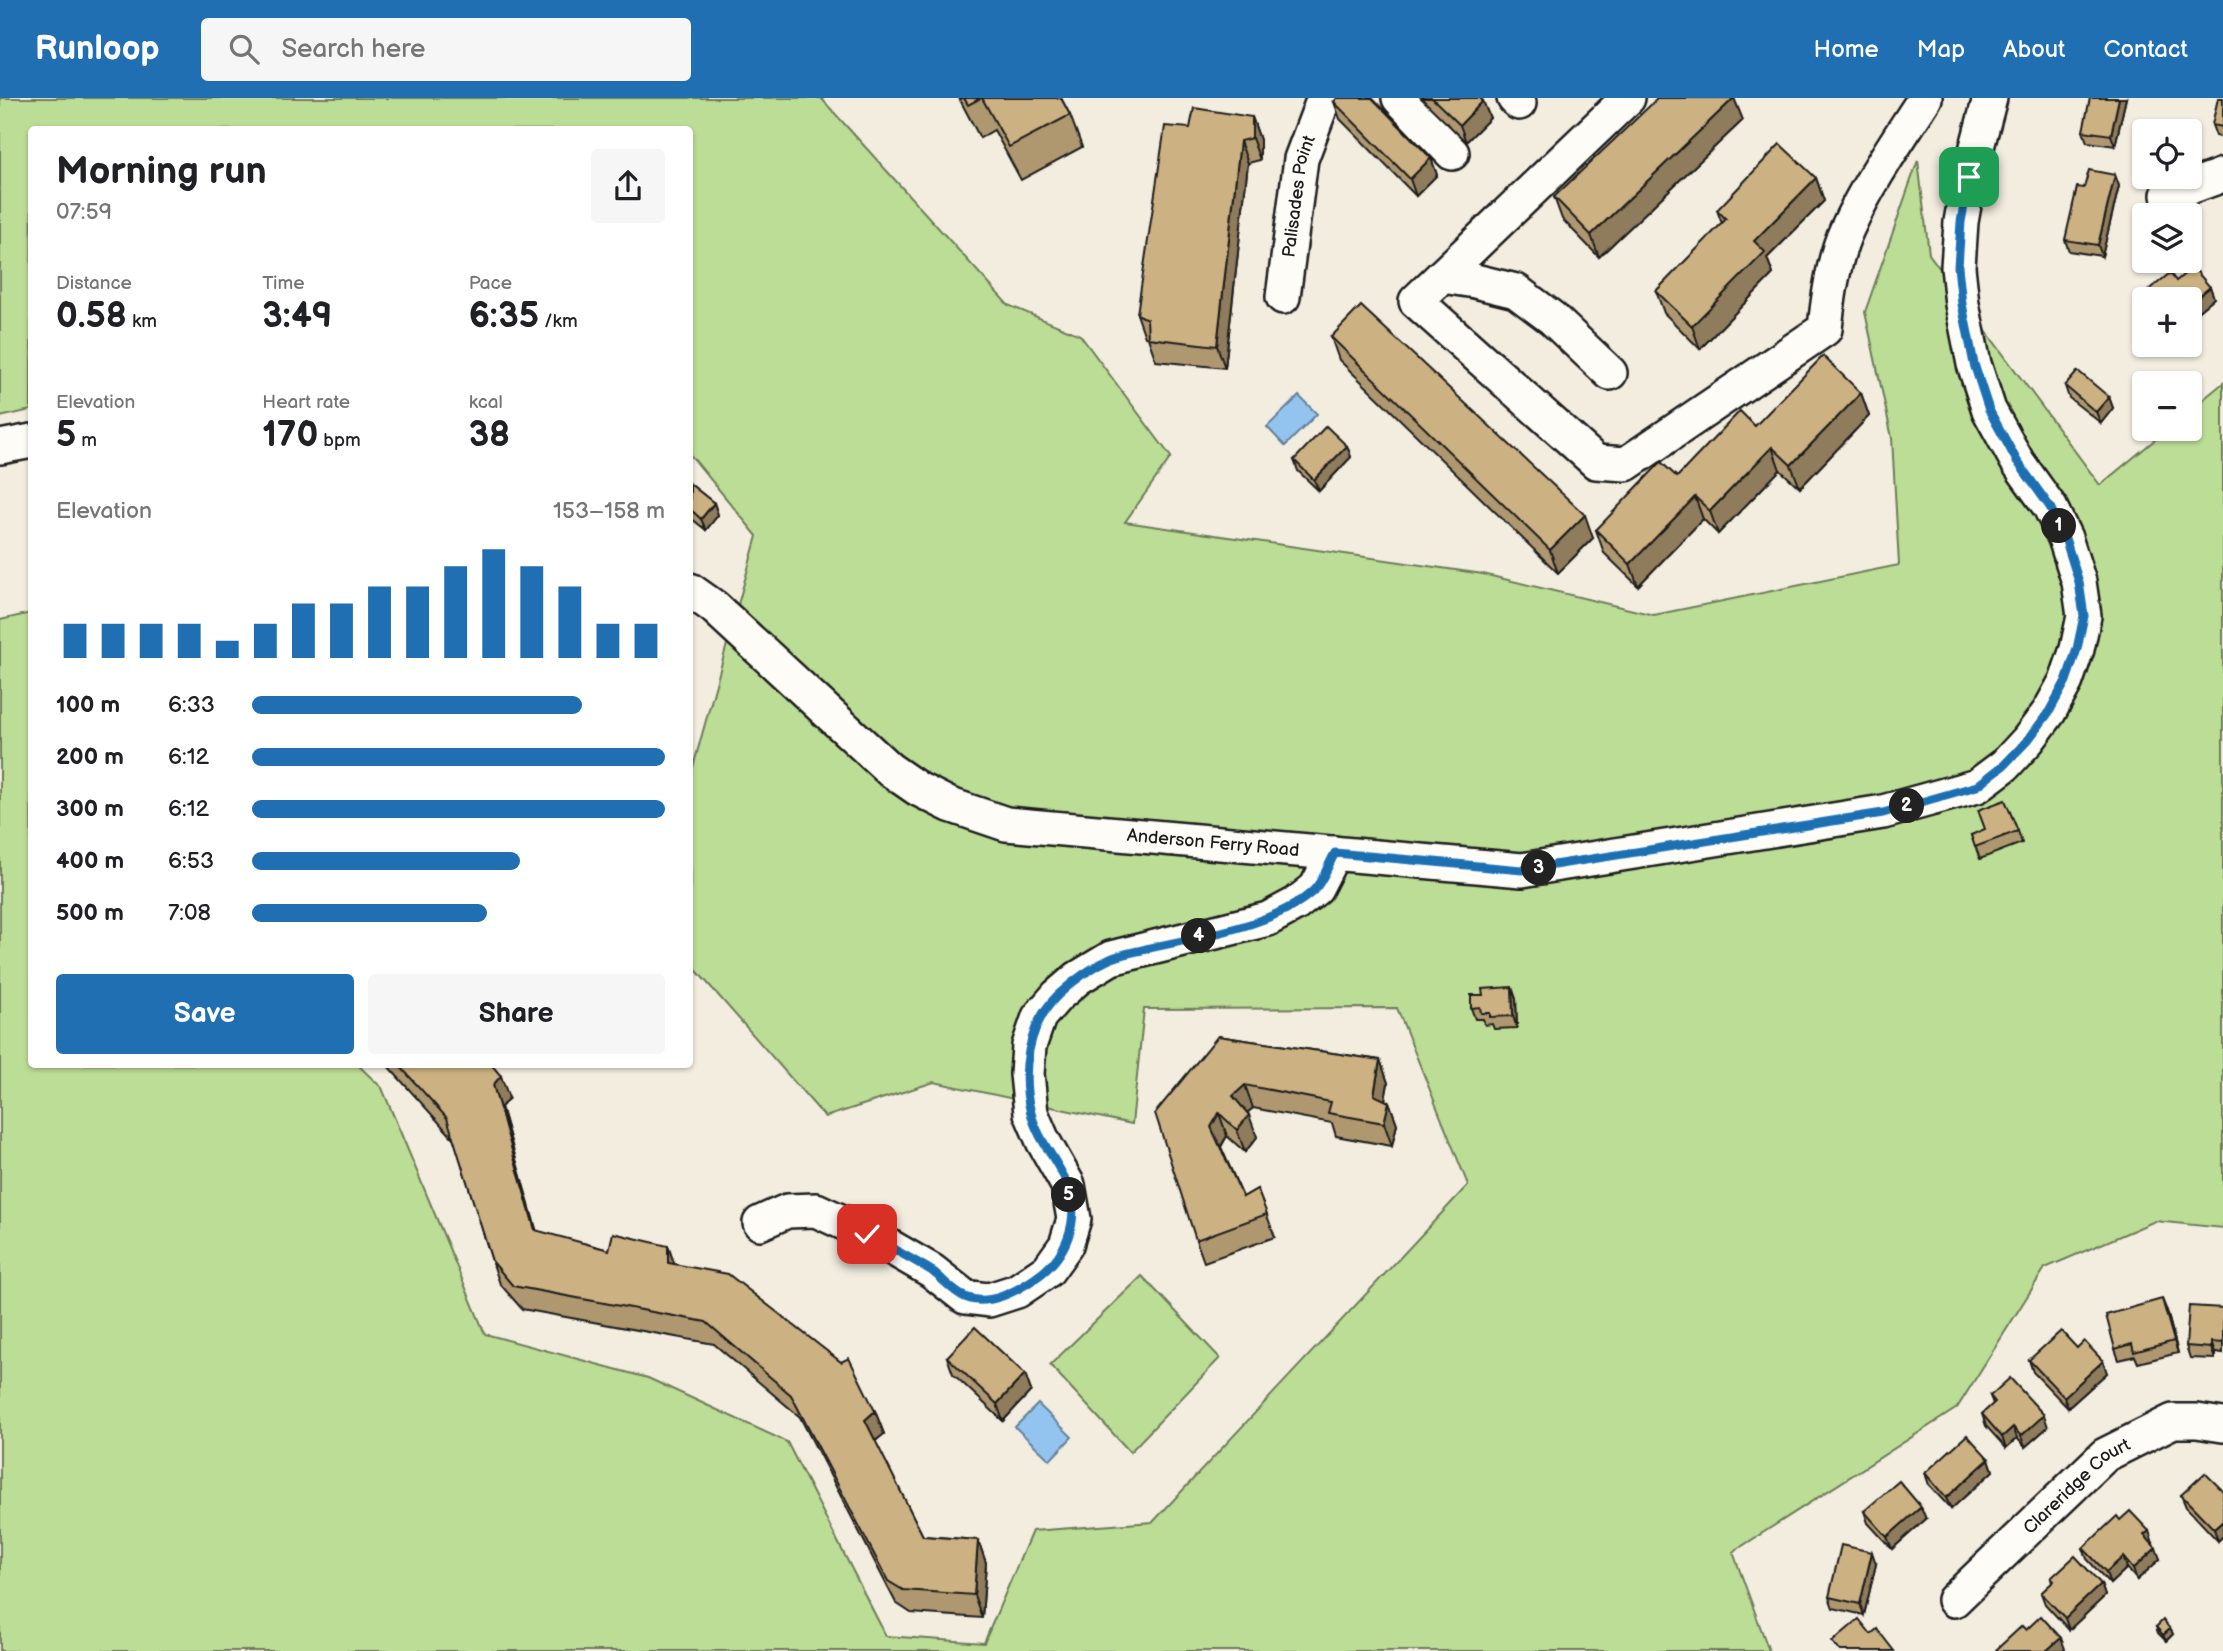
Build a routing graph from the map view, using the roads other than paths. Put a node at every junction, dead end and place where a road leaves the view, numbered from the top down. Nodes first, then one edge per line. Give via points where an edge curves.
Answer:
1 (1324, 98) edge
2 (1399, 98) edge
3 (1628, 98) edge
4 (1925, 98) edge
5 (1990, 98) edge
6 (1452, 153) dead end
7 (2223, 176) edge
8 (2168, 195) dead end
9 (1443, 276) junction
10 (1283, 297) dead end
11 (1610, 373) dead end
12 (28, 442) edge
13 (0, 447) edge
14 (693, 592) edge
15 (1335, 853) junction
16 (760, 1223) dead end
17 (2223, 1426) edge
18 (1954, 1600) dead end

1 - 10 street, Palisades Point via 1301,159
2 - 6 street
3 - 9 street
4 - 9 street via 1846,230 1829,292 1825,329 1626,464 1596,461 1416,301
5 - 15 street, Anderson Ferry Road via 1961,222 1958,267 1962,304 1989,410 2065,538 2084,616 2066,681 2028,740 1977,786 1883,813 1522,870
7 - 8 street
9 - 11 street via 1516,291
12 - 13 street
14 - 15 street, Anderson Ferry Road via 889,769 950,805 1006,824
15 - 16 street via 1316,888 1296,905 1268,919 1111,958 1078,978 1039,1017 1029,1046 1031,1113 1068,1185 1074,1219 1066,1245 1048,1270 1017,1291 989,1300 965,1297 922,1265 816,1210 787,1211
17 - 18 street, Clareridge Court via 2172,1421 2105,1455

